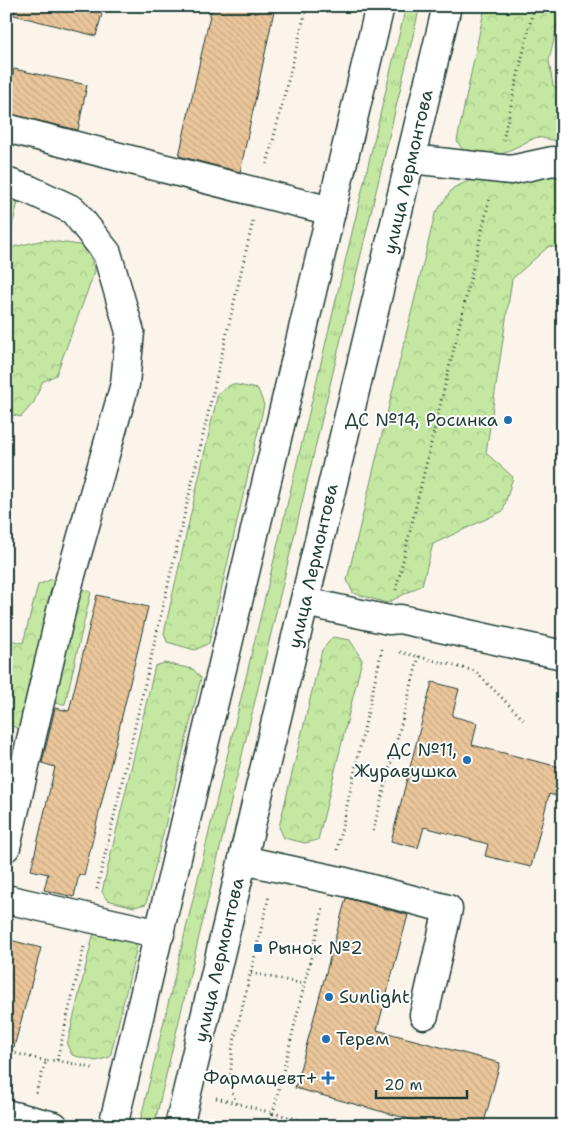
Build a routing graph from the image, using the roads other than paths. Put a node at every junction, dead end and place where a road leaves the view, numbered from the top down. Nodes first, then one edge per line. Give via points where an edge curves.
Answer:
1 (380, 6) edge
2 (447, 6) edge
3 (6, 128) edge
4 (411, 159) junction
5 (563, 163) edge
6 (6, 182) edge
7 (331, 211) junction
8 (305, 602) junction
9 (563, 655) edge
10 (6, 847) edge
11 (243, 860) junction
12 (6, 899) edge
13 (160, 934) junction
14 (424, 1015) dead end
15 (6, 1114) edge
16 (54, 1126) edge
17 (113, 1126) edge
18 (179, 1126) edge

1 - 7 main road
2 - 4 main road, улица Лермонтова
3 - 7 main road
4 - 5 main road via 510,170 553,161
4 - 8 main road, улица Лермонтова
6 - 10 main road via 73,210 107,253 130,332 125,384 62,607
7 - 13 main road
8 - 9 main road
8 - 11 main road, улица Лермонтова
11 - 14 main road via 448,909
11 - 18 main road, улица Лермонтова
12 - 13 main road
13 - 17 main road
15 - 16 main road

